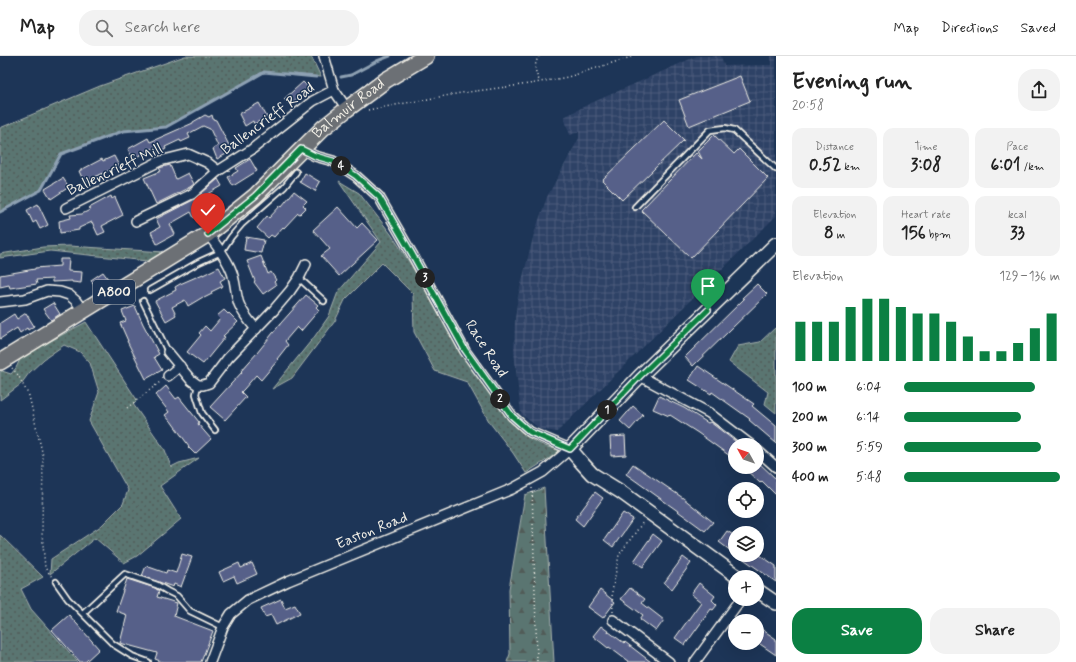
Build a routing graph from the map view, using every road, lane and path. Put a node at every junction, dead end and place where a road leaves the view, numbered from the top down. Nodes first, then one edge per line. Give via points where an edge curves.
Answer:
1 (324, 56) edge
2 (426, 56) edge
3 (539, 56) edge
4 (634, 56) edge
5 (540, 82) junction
6 (334, 90) junction
7 (354, 110) junction
8 (301, 149) junction
9 (776, 169) edge
10 (218, 171) junction
11 (296, 172) dead end
12 (635, 207) dead end
13 (66, 208) dead end
14 (136, 221) dead end
15 (208, 234) junction
16 (776, 244) edge
17 (221, 252) junction
18 (306, 264) dead end
19 (299, 278) junction
20 (150, 290) dead end
21 (143, 301) dead end
22 (324, 301) dead end
23 (0, 302) edge
24 (83, 311) junction
25 (256, 329) junction
26 (168, 352) joint
27 (2, 360) edge
28 (180, 366) junction
29 (168, 376) joint
30 (640, 376) junction
31 (198, 385) junction
32 (127, 408) dead end
33 (215, 430) dead end
34 (742, 438) edge
35 (570, 449) junction
36 (764, 456) edge
37 (776, 466) edge
38 (532, 478) junction
39 (650, 513) junction
40 (728, 570) edge
41 (56, 582) joint
42 (764, 595) edge
43 (776, 603) edge
44 (736, 606) edge
45 (83, 613) junction
46 (613, 620) joint
47 (223, 627) junction
48 (148, 662) edge
49 (210, 662) edge
50 (537, 662) edge
51 (669, 662) edge
52 (696, 662) edge

1 - 6 street
2 - 7 main road, Balmuir Road / A800 via 386,80
3 - 5 path via 535,72
4 - 5 path via 568,77
5 - 7 path
6 - 7 street
6 - 10 street, Ballencrieff Road via 313,101 251,150
7 - 8 main road, Balmuir Road / A800 via 323,128
8 - 15 main road, Balmuir Road / A800 via 255,196
8 - 35 street, Race Road via 333,161 356,176 379,197 465,350 512,416 530,432
9 - 12 lane via 734,130 710,130
10 - 13 street, Ballencrieff Mill via 208,163 188,154 160,161
10 - 14 street, Ballencrieff Road via 192,194
11 - 17 lane via 284,188 242,224
15 - 17 street
15 - 24 main road, A800
16 - 30 street
17 - 20 lane
17 - 25 street via 231,270 238,302
18 - 19 street
19 - 22 lane
19 - 25 street
21 - 26 lane
23 - 24 street via 25,299 47,291 60,292 69,295
24 - 27 main road, A800
25 - 31 street via 228,358 209,383
26 - 28 street
27 - 41 path via 18,376 29,396 43,456 42,533 45,568
28 - 29 street
28 - 31 street
29 - 32 path
30 - 34 street via 709,413
30 - 35 street
31 - 33 lane via 196,394 202,413
35 - 38 street, Easton Road
35 - 39 street, Race Road via 592,474
36 - 37 street
38 - 47 street, Easton Road via 255,596 231,614
38 - 50 path
39 - 40 street, Race Road
39 - 46 path via 618,555 612,592
41 - 45 lane via 68,599
42 - 43 street
44 - 52 street
45 - 47 lane via 125,574 157,585 177,596 190,611
45 - 48 lane via 113,644
46 - 51 street
47 - 49 street, Easton Road

